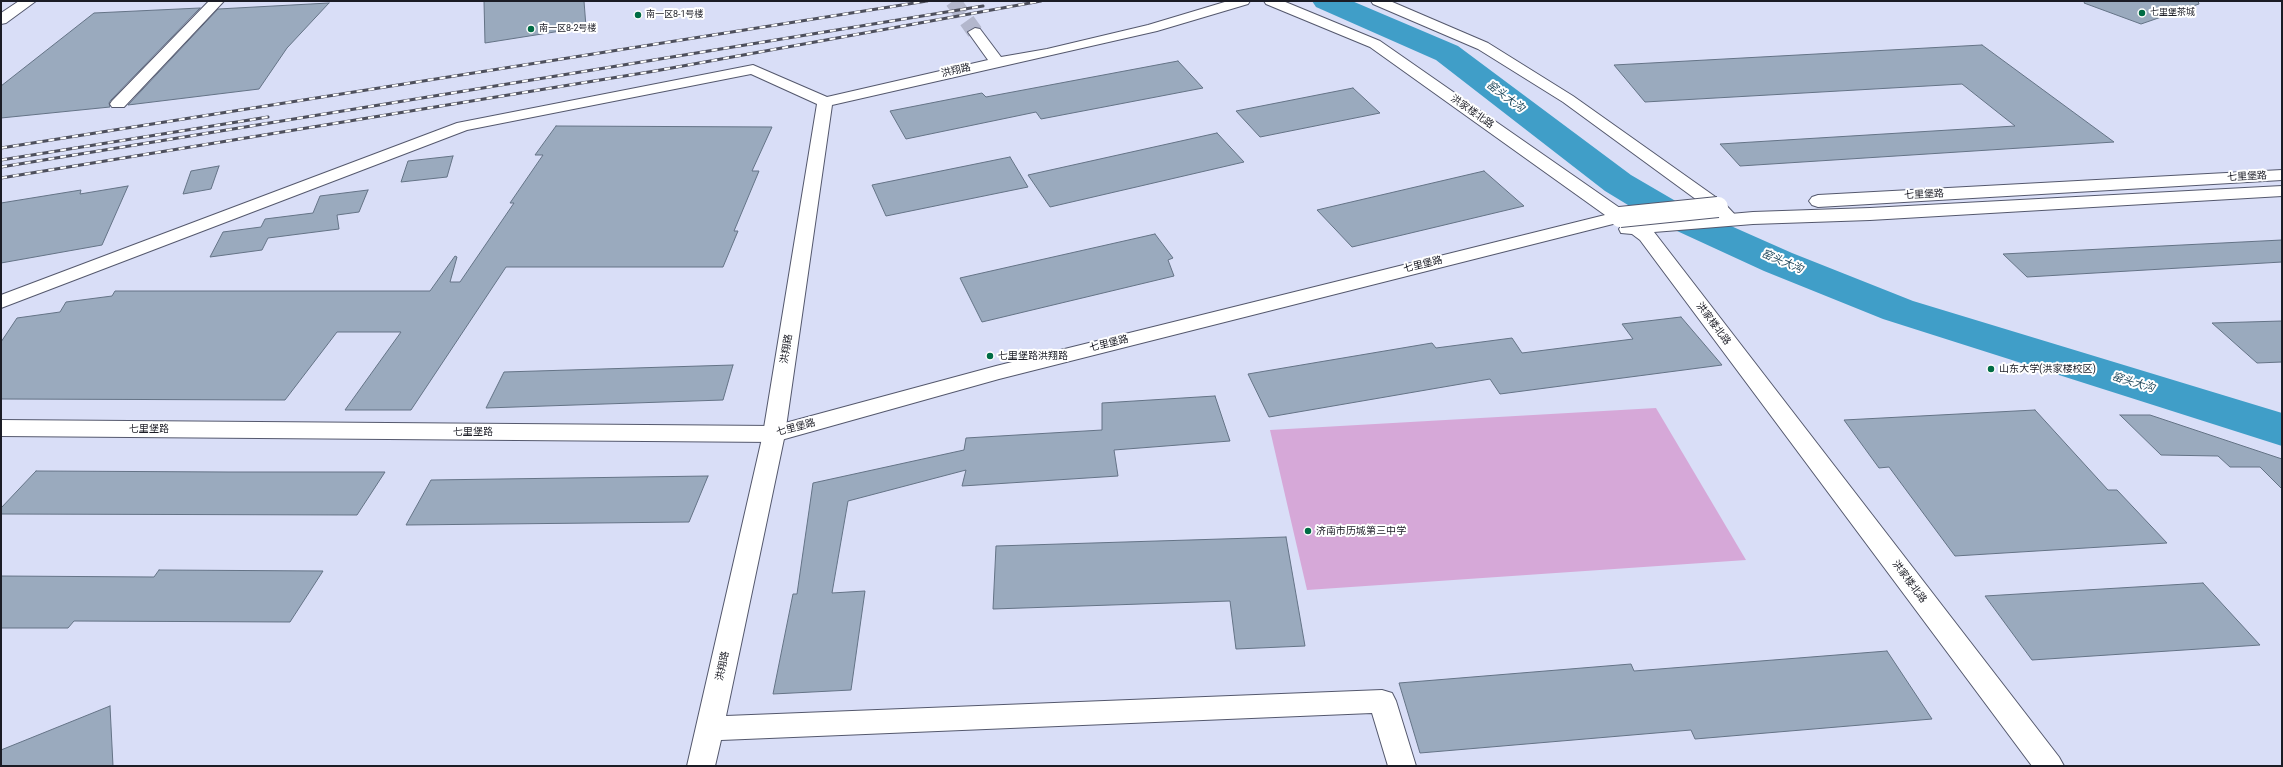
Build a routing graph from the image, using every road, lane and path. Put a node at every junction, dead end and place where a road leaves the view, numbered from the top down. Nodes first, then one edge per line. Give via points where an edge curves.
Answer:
1 (29, 1) edge
2 (217, 1) edge
3 (1243, 1) edge
4 (1271, 1) edge
5 (1378, 1) edge
6 (1, 20) edge
7 (975, 32) tunnel mouth
8 (997, 62) junction
9 (825, 102) junction
10 (118, 104) dead end
11 (2282, 175) edge
12 (2282, 191) edge
13 (1718, 207) junction
14 (1731, 220) junction
15 (1628, 223) junction
16 (1, 302) edge
17 (1, 428) edge
18 (774, 434) junction
19 (709, 729) junction
20 (701, 766) edge
21 (1402, 766) edge
22 (2049, 766) edge

1 - 6 main road
2 - 10 street
3 - 8 street, 洪翔路 via 1152,28
4 - 15 main road, 洪家楼北路 via 1375,44
5 - 13 street via 1483,46 1568,100
7 - 8 street
8 - 9 street, 洪翔路
9 - 16 street via 753,69 464,126
9 - 18 street, 洪翔路
11 - 13 main road, 七里堡路
12 - 14 main road, 七里堡路
13 - 14 street
13 - 15 main road, 七里堡路, bridge
14 - 15 main road, 七里堡路
15 - 18 main road, 七里堡路 via 1567,229 996,373
15 - 22 main road, 洪家楼北路 via 1646,236
17 - 18 main road, 七里堡路
18 - 19 street, 洪翔路
19 - 20 street, 洪翔路
19 - 21 street via 1382,701

